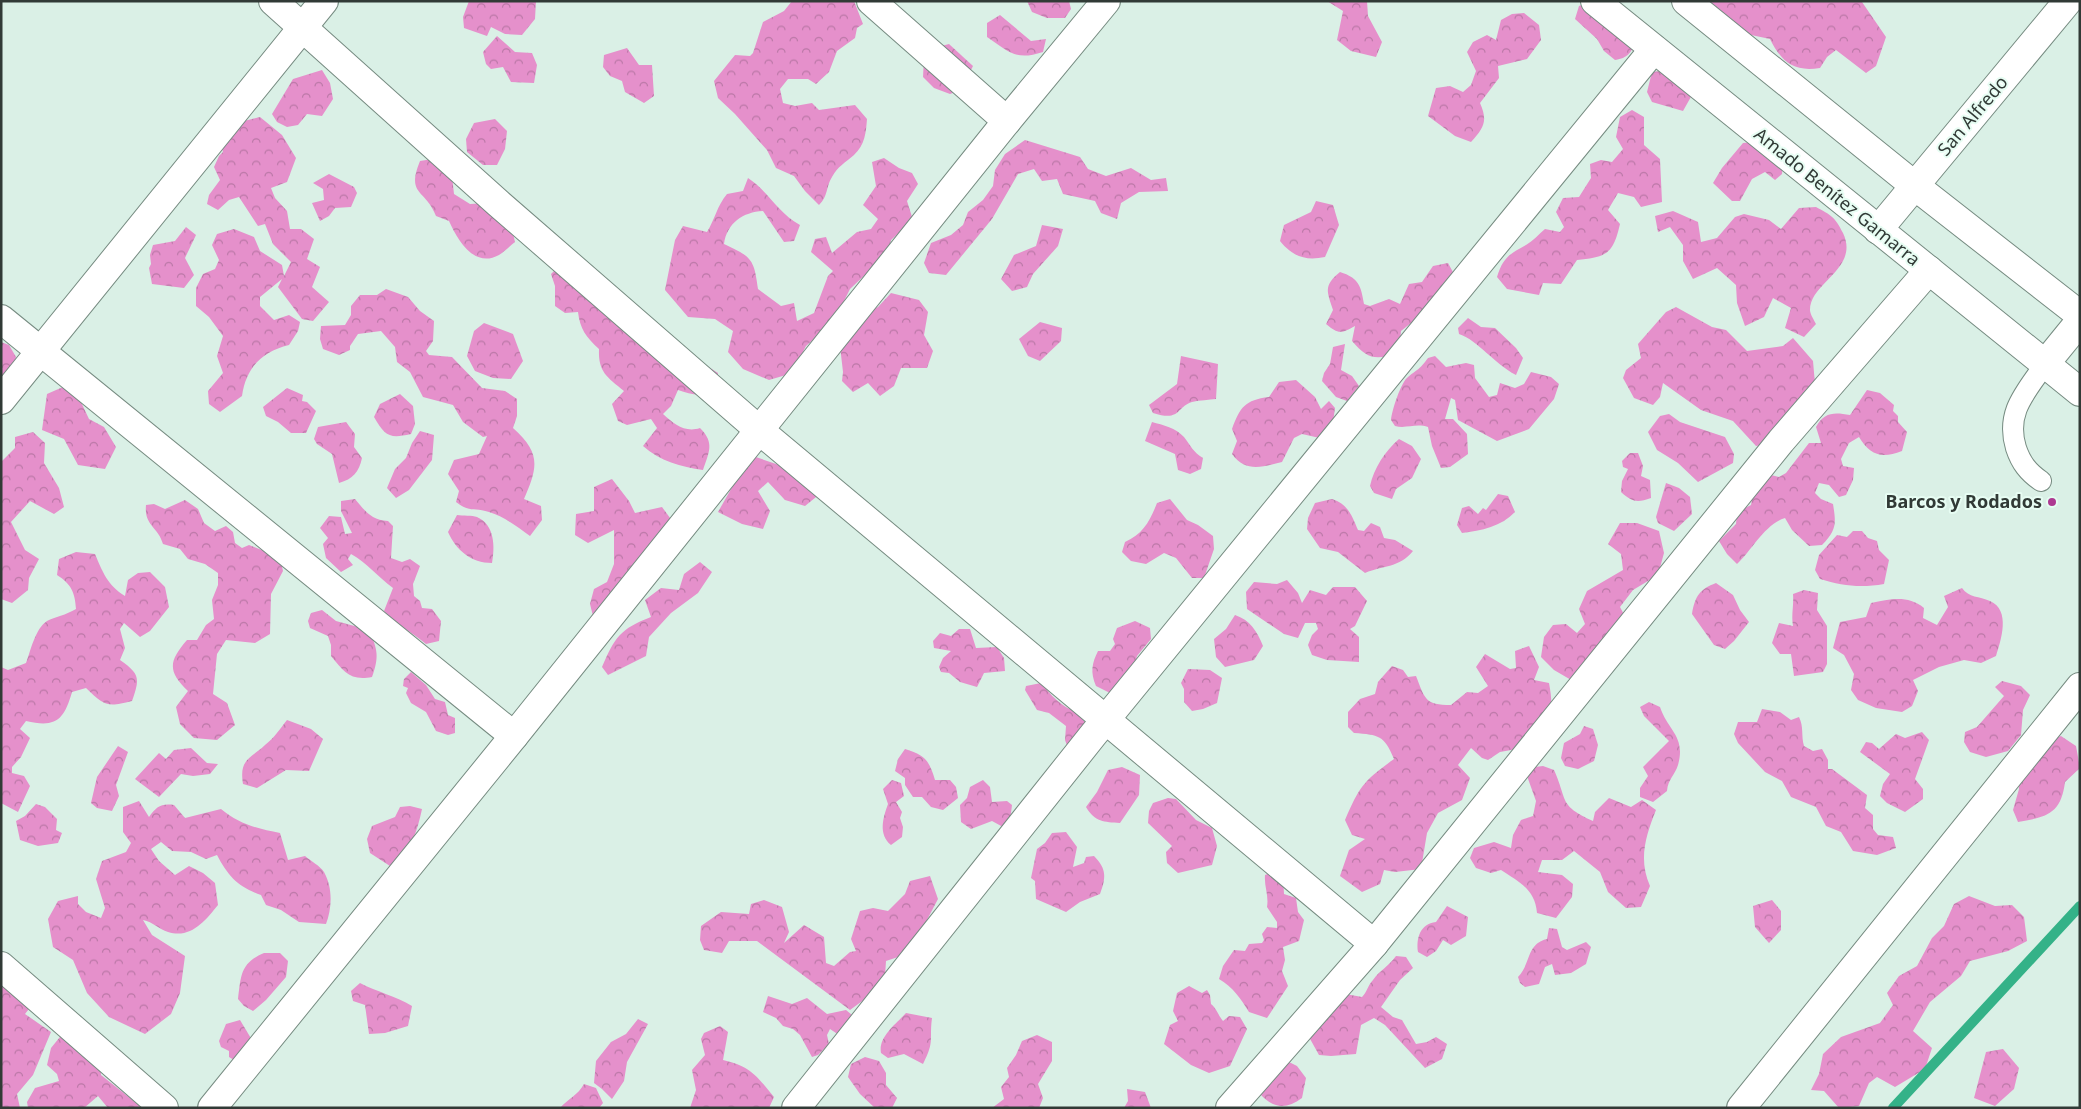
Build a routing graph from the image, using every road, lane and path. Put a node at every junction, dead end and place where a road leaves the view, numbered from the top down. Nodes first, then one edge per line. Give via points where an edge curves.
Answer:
1 (273, 1) edge
2 (324, 1) edge
3 (872, 1) edge
4 (1106, 1) edge
5 (1595, 1) edge
6 (1686, 1) edge
7 (2068, 1) edge
8 (303, 28) junction
9 (1654, 49) junction
10 (1007, 121) junction
11 (1915, 186) junction
12 (1878, 230) junction
13 (1929, 270) junction
14 (2080, 315) edge
15 (1, 318) edge
16 (2080, 321) edge
17 (41, 350) junction
18 (2046, 364) junction
19 (2080, 392) edge
20 (1, 400) edge
21 (759, 430) junction
22 (2041, 481) dead end
23 (2080, 687) edge
24 (1105, 721) junction
25 (514, 736) junction
26 (1374, 944) junction
27 (1, 966) edge
28 (164, 1108) edge
29 (212, 1108) edge
30 (796, 1108) edge
31 (1230, 1108) edge
32 (1741, 1108) edge

1 - 8 street
2 - 8 street
3 - 10 street
4 - 10 street
5 - 9 street, Amado Benítez Gamarra
6 - 11 street
7 - 11 street, San Alfredo
8 - 17 street
8 - 21 street
9 - 12 street, Amado Benítez Gamarra
9 - 24 street
10 - 21 street
11 - 12 street, San Alfredo
11 - 14 street
12 - 13 street, Amado Benítez Gamarra
13 - 18 street, Amado Benítez Gamarra
13 - 26 street via 1781,441
15 - 17 street
16 - 18 street
17 - 20 street
17 - 25 street
18 - 19 street, Amado Benítez Gamarra
18 - 22 lane via 2020,400 2012,432 2027,470
21 - 24 street
21 - 25 street
23 - 32 street
24 - 26 street
24 - 30 street
25 - 29 street
26 - 31 street
27 - 28 street

